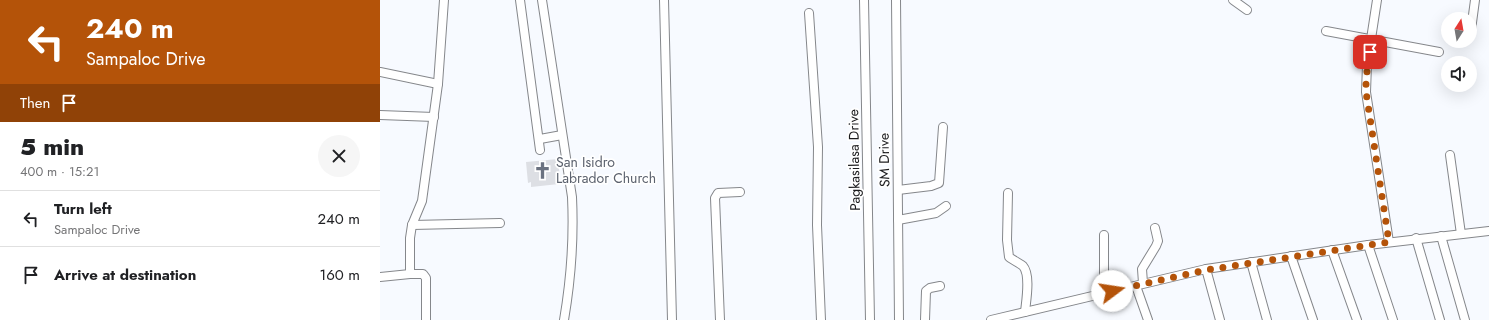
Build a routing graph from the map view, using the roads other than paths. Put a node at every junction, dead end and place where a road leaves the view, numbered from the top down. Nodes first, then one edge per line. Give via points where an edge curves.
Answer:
1 (444, 0) edge
2 (520, 0) edge
3 (542, 0) edge
4 (664, 0) edge
5 (864, 0) edge
6 (896, 0) edge
7 (1233, 0) edge
8 (1378, 0) edge
9 (1475, 0) edge
10 (1247, 10) dead end
11 (1473, 12) edge
12 (810, 13) dead end
13 (1326, 31) dead end
14 (1372, 39) junction
15 (1440, 52) dead end
16 (380, 72) edge
17 (438, 84) junction
18 (380, 115) edge
19 (434, 117) junction
20 (943, 127) dead end
21 (562, 135) junction
22 (540, 138) junction
23 (540, 150) dead end
24 (1450, 155) dead end
25 (898, 190) junction
26 (740, 192) dead end
27 (1008, 193) dead end
28 (946, 206) dead end
29 (898, 220) junction
30 (500, 223) dead end
31 (412, 225) junction
32 (1155, 228) dead end
33 (1489, 231) edge
34 (1461, 234) junction
35 (1104, 236) dead end
36 (1441, 236) junction
37 (1416, 238) junction
38 (1389, 242) junction
39 (1368, 245) junction
40 (1332, 250) junction
41 (1291, 256) junction
42 (1251, 262) junction
43 (1206, 270) junction
44 (410, 274) junction
45 (380, 277) edge
46 (1139, 284) junction
47 (940, 286) dead end
48 (1100, 294) junction
49 (1025, 312) junction
50 (1010, 318) edge
51 (426, 320) edge
52 (564, 320) edge
53 (672, 320) edge
54 (720, 320) edge
55 (821, 320) edge
56 (870, 320) edge
57 (899, 320) edge
58 (925, 320) edge
59 (991, 320) edge
60 (1148, 320) edge
61 (1220, 320) edge
62 (1267, 320) edge
63 (1312, 320) edge
64 (1357, 320) edge
65 (1393, 320) edge
66 (1440, 320) edge
67 (1465, 320) edge

1 - 17 street
2 - 22 street
3 - 21 street
4 - 53 street
5 - 56 street, Pagkasilasa Drive
6 - 25 street, SM Drive
7 - 10 street
8 - 14 street
9 - 11 street
12 - 55 street via 818,147 817,231
13 - 14 street
14 - 15 street
14 - 38 street via 1366,92
16 - 17 street
17 - 19 street
18 - 19 street
19 - 31 street via 422,201
20 - 25 street via 939,183
21 - 22 street
21 - 52 street via 572,197 573,224 570,282
22 - 23 street
24 - 34 street
25 - 29 street, SM Drive
26 - 54 street via 718,193 715,198
27 - 49 street via 1009,257 1023,266 1026,272
28 - 29 street via 936,213
29 - 57 street, SM Drive
30 - 31 street
31 - 44 street
32 - 46 street via 1158,241 1142,269
33 - 34 street
34 - 36 street
35 - 48 street via 1104,276
36 - 37 street
36 - 67 street
37 - 38 street
37 - 66 street
38 - 39 street
39 - 40 street
39 - 65 street
40 - 41 street
40 - 64 street
41 - 42 street
41 - 63 street
42 - 43 street
42 - 62 street
43 - 46 street
43 - 61 street
44 - 45 street
44 - 51 street via 423,274 426,277
46 - 48 street
46 - 60 street
47 - 58 street via 926,291
48 - 49 street
49 - 50 street
50 - 59 street

